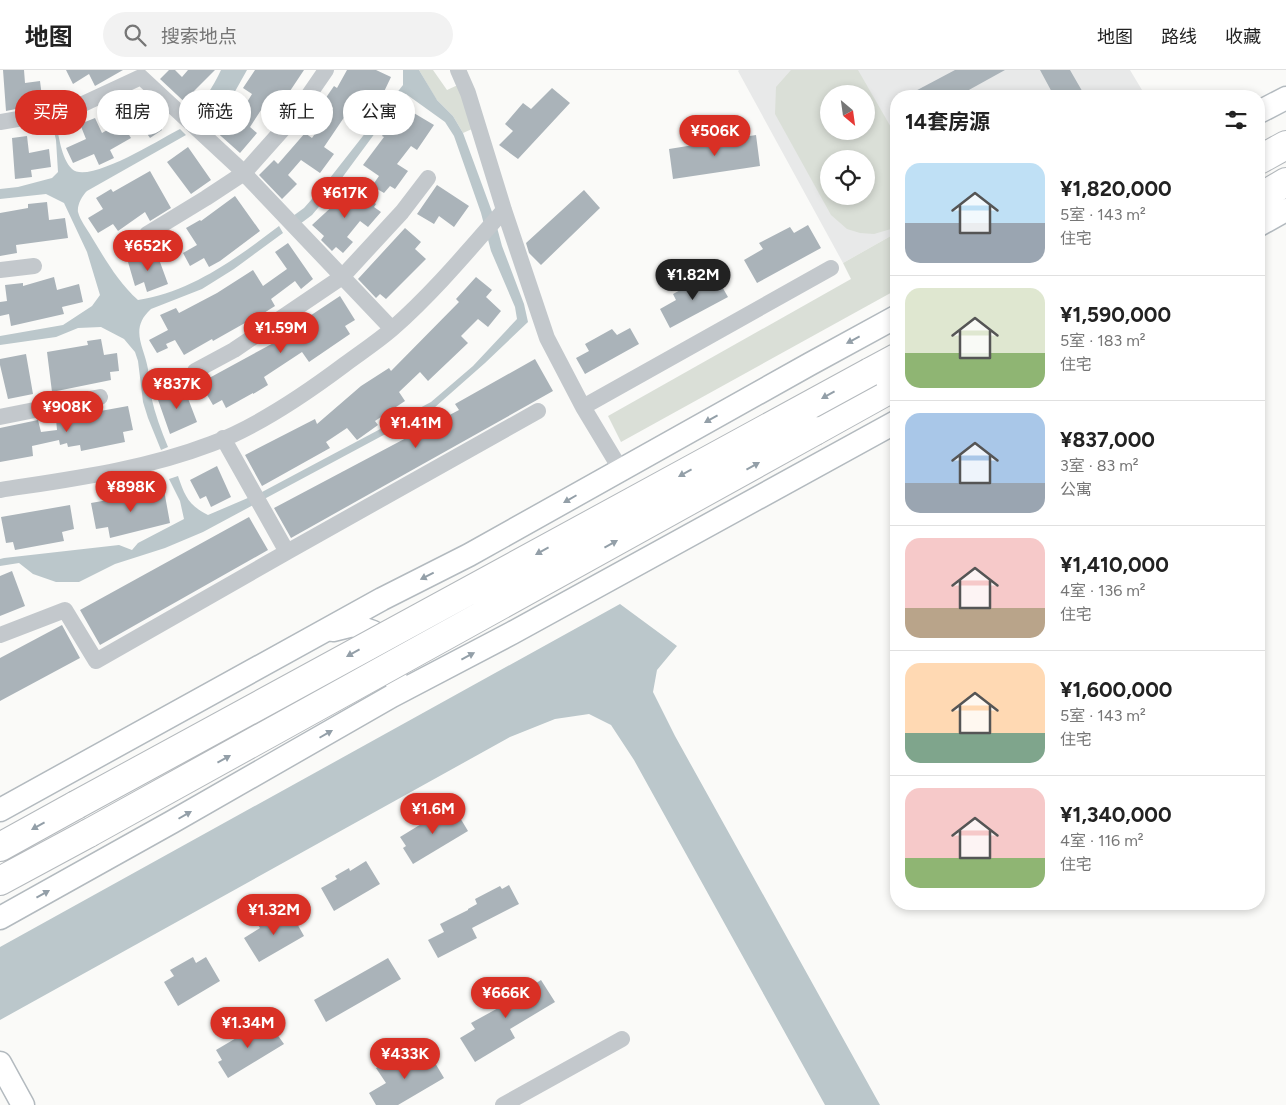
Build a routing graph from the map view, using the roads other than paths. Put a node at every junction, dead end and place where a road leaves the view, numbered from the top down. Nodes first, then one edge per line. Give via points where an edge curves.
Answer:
1 (326, 70) edge
2 (458, 70) edge
3 (1286, 98) edge
4 (1265, 109) edge
5 (0, 122) edge
6 (1273, 156) edge
7 (244, 173) junction
8 (1265, 173) edge
9 (428, 178) dead end
10 (1286, 182) edge
11 (1265, 194) edge
12 (1286, 210) edge
13 (495, 220) junction
14 (1265, 222) edge
15 (147, 234) dead end
16 (34, 266) dead end
17 (831, 268) dead end
18 (0, 270) edge
19 (342, 277) junction
20 (890, 320) edge
21 (392, 329) junction
22 (890, 361) edge
23 (194, 370) dead end
24 (890, 389) edge
25 (100, 397) dead end
26 (583, 406) junction
27 (538, 411) dead end
28 (0, 417) edge
29 (890, 425) edge
30 (223, 438) junction
31 (621, 470) junction
32 (0, 490) edge
33 (549, 511) junction
34 (288, 552) junction
35 (593, 588) junction
36 (321, 634) junction
37 (0, 636) edge
38 (392, 696) junction
39 (0, 810) edge
40 (0, 847) edge
41 (0, 881) edge
42 (0, 918) edge
43 (622, 1039) dead end
44 (0, 1064) edge
45 (23, 1105) edge
46 (503, 1105) edge

1 - 7 street via 293,118
2 - 13 street via 468,92
3 - 4 main road
5 - 7 street via 70,110 141,77
6 - 8 highway
7 - 15 street
7 - 19 street
9 - 19 street via 402,212
10 - 11 highway
12 - 14 main road
13 - 21 street
13 - 26 street via 547,338
16 - 18 street
17 - 26 street
19 - 21 street
19 - 23 street via 234,350
20 -> 31 main road
21 - 30 street via 313,388
22 -> 40 highway, bridge
41 -> 24 highway, bridge
25 - 28 street
26 - 31 street
27 - 34 street
29 - 35 main road
30 - 32 street via 165,460 118,471
30 - 34 street
31 -> 33 main road
33 - 35 main road via 518,538 511,559 515,584 537,600 559,599
33 -> 36 main road
34 - 37 street via 96,661 65,610
38 -> 35 main road
36 - 38 main road via 353,625 373,632 392,655 396,683
36 - 39 main road
42 -> 38 main road
43 - 46 street
44 - 45 main road

